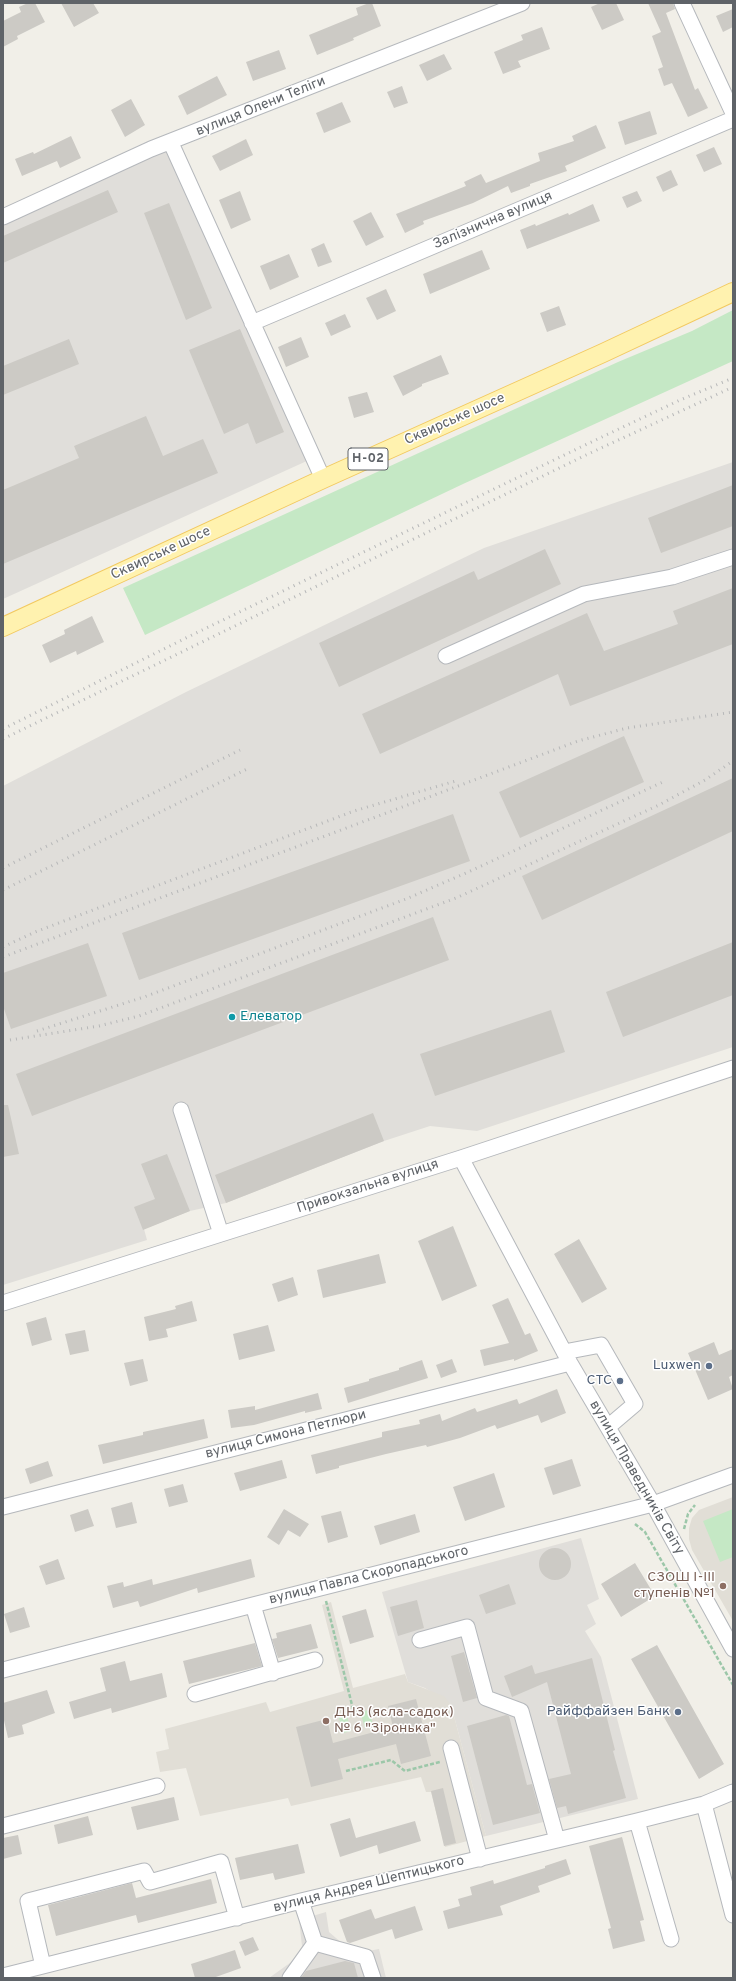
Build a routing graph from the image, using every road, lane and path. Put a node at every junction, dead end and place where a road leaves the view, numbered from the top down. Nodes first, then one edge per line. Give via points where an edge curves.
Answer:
1 (522, 3) edge
2 (682, 3) edge
3 (733, 113) edge
4 (733, 119) edge
5 (171, 143) junction
6 (3, 217) edge
7 (733, 292) edge
8 (252, 323) junction
9 (323, 479) junction
10 (733, 557) edge
11 (3, 627) edge
12 (446, 656) dead end
13 (733, 1068) edge
14 (181, 1110) dead end
15 (461, 1158) junction
16 (221, 1234) junction
17 (3, 1304) edge
18 (567, 1357) junction
19 (608, 1428) junction
20 (733, 1475) edge
21 (701, 1503) dead end
22 (653, 1504) junction
23 (3, 1507) edge
24 (634, 1523) dead end
25 (684, 1536) dead end
26 (322, 1587) junction
27 (253, 1604) junction
28 (420, 1640) dead end
29 (733, 1649) edge
30 (314, 1660) dead end
31 (3, 1670) edge
32 (273, 1673) junction
33 (733, 1685) edge
34 (195, 1694) dead end
35 (355, 1717) dead end
36 (452, 1753) joint
37 (346, 1772) dead end
38 (157, 1786) dead end
39 (733, 1792) edge
40 (704, 1804) junction
41 (637, 1821) junction
42 (3, 1826) edge
43 (557, 1840) junction
44 (480, 1858) junction
45 (301, 1901) junction
46 (733, 1915) edge
47 (237, 1918) junction
48 (671, 1939) dead end
49 (316, 1943) junction
50 (35, 1971) edge
51 (3, 1976) edge
52 (290, 1978) edge
53 (373, 1978) edge

1 - 5 street, вулиця Олени Теліги
2 - 3 street
4 - 8 street, Залізнична вулиця
5 - 6 street, вулиця Олени Теліги via 151,149
5 - 8 street
7 - 9 main road, Сквирське шосе / Н-02
8 - 9 street
9 - 11 main road, Сквирське шосе / Н-02
10 - 12 street via 672,577 584,594
13 - 15 street, Привокзальна вулиця
14 - 16 street
15 - 16 street, Привокзальна вулиця
15 - 18 street, вулиця Праведників Світу
16 - 17 street, Привокзальна вулиця
18 - 19 street, вулиця Праведників Світу
18 - 19 street, вулиця Симона Петлюри via 601,1345 635,1404
18 - 23 street, вулиця Симона Петлюри
19 - 22 street, вулиця Праведників Світу
20 - 22 street, вулиця Павла Скоропадського
21 - 25 path via 695,1505 688,1514
22 - 26 street, вулиця Павла Скоропадського
22 - 29 street, вулиця Праведників Світу
24 - 33 path via 645,1532
26 - 27 street, вулиця Павла Скоропадського
26 - 35 path
27 - 31 street, вулиця Павла Скоропадського
27 - 32 street
28 - 43 street via 467,1627 486,1698 521,1712
30 - 32 street
32 - 34 street
36 - 37 path via 404,1771 391,1760
36 - 44 street
38 - 42 street
39 - 40 street, вулиця Андрея Шептицького
40 - 41 street, вулиця Андрея Шептицького
40 - 46 street
41 - 43 street, вулиця Андрея Шептицького
41 - 48 street
43 - 44 street, вулиця Андрея Шептицького
44 - 45 street, вулиця Андрея Шептицького
45 - 47 street, вулиця Андрея Шептицького
45 - 49 street
47 - 50 street, вулиця Андрея Шептицького
47 - 50 street via 221,1862 150,1882 144,1871 122,1876 28,1901
49 - 52 street
49 - 53 street via 366,1957
50 - 51 street, вулиця Андрея Шептицького

